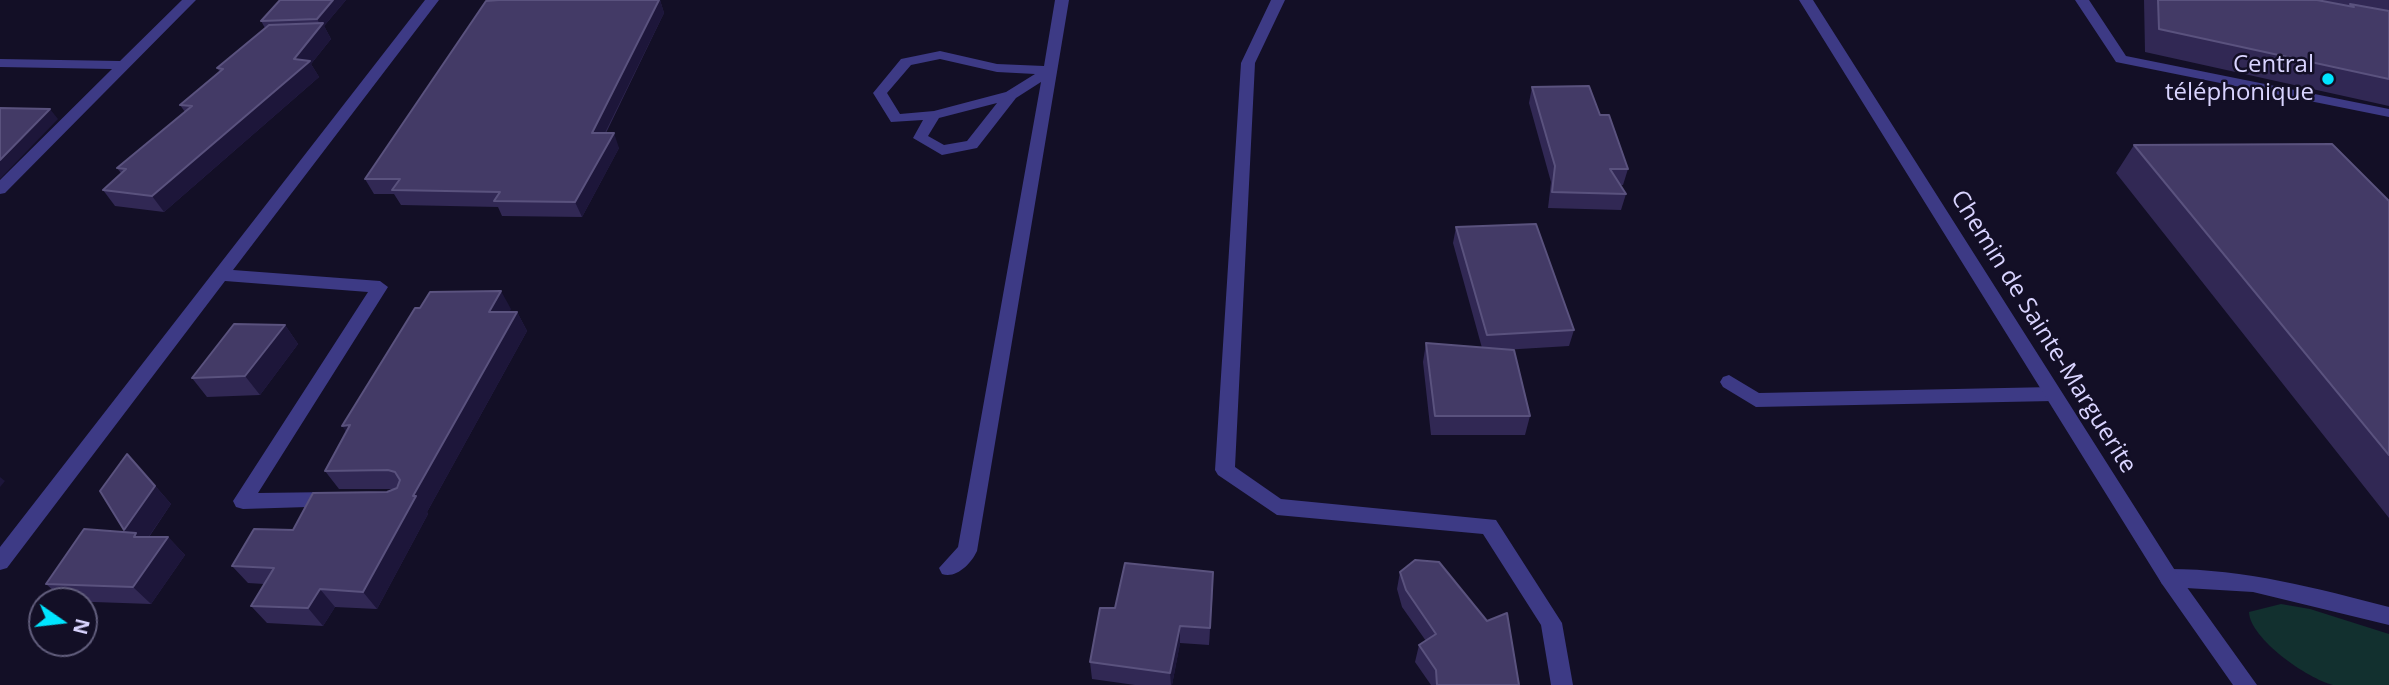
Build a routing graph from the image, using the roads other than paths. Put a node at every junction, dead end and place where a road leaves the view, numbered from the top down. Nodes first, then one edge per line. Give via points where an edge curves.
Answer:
1 (189, 0) edge
2 (432, 0) edge
3 (1062, 0) edge
4 (1278, 0) edge
5 (1806, 0) edge
6 (2082, 0) edge
7 (0, 63) edge
8 (123, 65) junction
9 (1050, 70) junction
10 (1011, 94) junction
11 (2389, 113) edge
12 (934, 115) junction
13 (0, 189) edge
14 (220, 275) junction
15 (1729, 382) dead end
16 (2053, 394) junction
17 (348, 500) edge
18 (0, 562) edge
19 (949, 568) dead end
20 (2169, 578) junction
21 (2389, 616) edge
22 (1562, 685) edge
23 (2246, 685) edge

1 - 8 street
2 - 14 street
3 - 9 street
4 - 22 street via 1248,63 1225,470 1277,507 1489,526 1551,623
5 - 16 street, Chemin de Sainte-Marguerite
6 - 11 street via 2121,59
7 - 8 street
8 - 13 street
9 - 10 street
9 - 12 street via 997,68 940,55 906,62 880,93 896,119
9 - 19 street via 967,551
10 - 12 street
10 - 12 street via 972,145 942,150 920,138
14 - 17 street via 380,287 243,500
14 - 18 street
15 - 16 street via 1756,400
16 - 20 street, Chemin de Sainte-Marguerite
20 - 21 street via 2208,576
20 - 23 street, Chemin de Sainte-Marguerite

